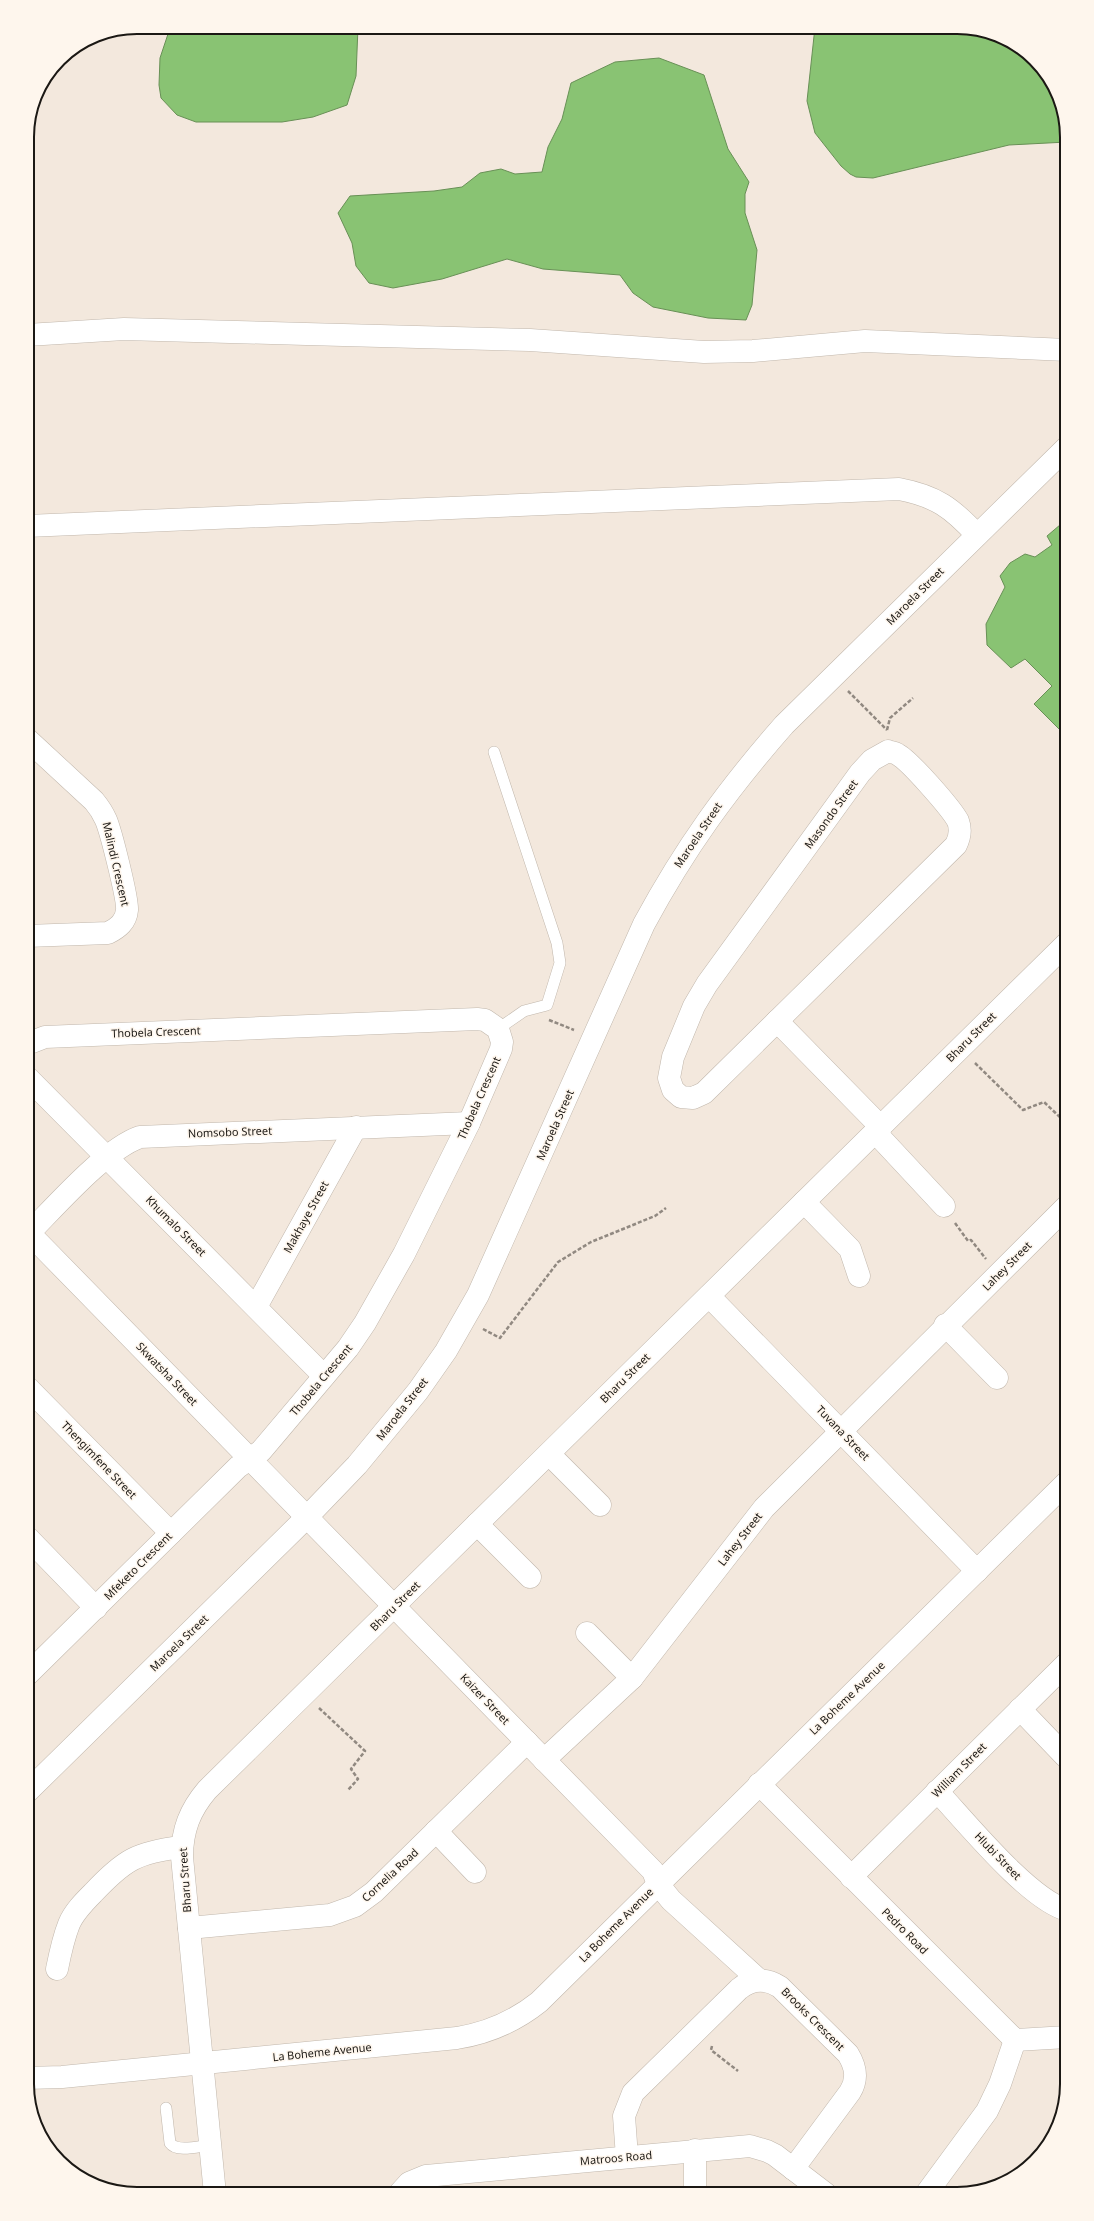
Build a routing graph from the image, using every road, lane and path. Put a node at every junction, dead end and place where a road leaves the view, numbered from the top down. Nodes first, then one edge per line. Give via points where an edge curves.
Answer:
1 (34, 335) edge
2 (1060, 350) edge
3 (1060, 453) edge
4 (34, 526) edge
5 (977, 535) junction
6 (834, 676) junction
7 (913, 698) dead end
8 (887, 740) junction
9 (34, 745) edge
10 (494, 752) dead end
11 (34, 936) edge
12 (1060, 950) edge
13 (524, 1011) junction
14 (777, 1021) junction
15 (498, 1029) junction
16 (593, 1037) junction
17 (34, 1041) edge
18 (960, 1048) junction
19 (34, 1083) edge
20 (1060, 1117) edge
21 (469, 1123) junction
22 (356, 1127) junction
23 (878, 1129) junction
24 (106, 1157) junction
25 (804, 1202) junction
26 (944, 1206) joint
27 (666, 1208) dead end
28 (1060, 1213) edge
29 (34, 1227) edge
30 (34, 1239) edge
31 (998, 1275) junction
32 (858, 1276) dead end
33 (709, 1296) junction
34 (256, 1307) junction
35 (465, 1319) junction
36 (945, 1325) junction
37 (324, 1376) junction
38 (997, 1378) dead end
39 (34, 1394) edge
40 (840, 1431) junction
41 (549, 1454) junction
42 (250, 1458) junction
43 (1060, 1489) edge
44 (600, 1505) dead end
45 (308, 1517) junction
46 (478, 1524) junction
47 (171, 1533) junction
48 (34, 1544) edge
49 (977, 1571) junction
50 (530, 1577) dead end
51 (394, 1606) junction
52 (96, 1608) junction
53 (587, 1633) dead end
54 (34, 1668) edge
55 (1060, 1670) edge
56 (632, 1678) junction
57 (304, 1694) junction
58 (1020, 1709) junction
59 (527, 1742) junction
60 (1060, 1751) edge
61 (544, 1760) junction
62 (759, 1784) junction
63 (34, 1785) edge
64 (348, 1790) dead end
65 (937, 1791) junction
66 (436, 1831) junction
67 (182, 1847) junction
68 (475, 1872) dead end
69 (851, 1877) junction
70 (658, 1884) junction
71 (1060, 1907) edge
72 (189, 1928) junction
73 (57, 1969) dead end
74 (759, 1980) junction
75 (698, 2029) junction
76 (1060, 2037) edge
77 (1015, 2040) junction
78 (203, 2063) junction
79 (738, 2071) dead end
80 (34, 2078) edge
81 (166, 2108) dead end
82 (210, 2145) junction
83 (695, 2150) junction
84 (627, 2157) junction
85 (793, 2169) junction
86 (214, 2187) edge
87 (405, 2187) edge
88 (695, 2187) edge
89 (817, 2187) edge
90 (931, 2187) edge

1 - 2 street via 124,329 530,340 704,352 753,351 865,341
3 - 5 street, Maroela Street
4 - 5 street via 899,489 940,502 956,513
5 - 6 street, Maroela Street
6 - 8 path
6 - 16 street, Maroela Street via 784,725 705,822 668,879 644,924
7 - 8 path via 890,718
8 - 14 street, Masondo Street via 951,811 958,821 958,840
8 - 14 street, Masondo Street via 860,773 700,995 671,1064 669,1078 673,1090 686,1098 704,1093
9 - 11 street, Malindi Crescent via 101,810 110,831 127,905 124,921 108,932
10 - 13 lane via 557,942 560,963 547,1005
12 - 18 street, Bharu Street
13 - 15 lane
13 - 16 path
14 - 23 street
15 - 17 street, Thobela Crescent via 485,1020 477,1019 45,1037
15 - 21 street, Thobela Crescent via 502,1042 501,1049
16 - 35 street, Maroela Street via 490,1271
18 - 20 path via 1023,1110 1044,1102
18 - 23 street, Bharu Street
19 - 24 street, Khumalo Street
21 - 22 street, Nomsobo Street
21 - 37 street, Thobela Crescent via 380,1297 348,1348
22 - 24 street, Nomsobo Street via 148,1136 131,1140
22 - 34 street, Makhaye Street
23 - 25 street, Bharu Street
23 - 26 street
24 - 29 street, Nomsobo Street
24 - 34 street, Khumalo Street
25 - 32 street via 850,1249
25 - 33 street, Bharu Street
26 - 31 path via 968,1241 972,1240
27 - 35 path via 655,1216 591,1242 558,1262 500,1338
28 - 31 street, Lahey Street
30 - 42 street, Skwatsha Street
31 - 36 street, Lahey Street
33 - 40 street, Tuvana Street
33 - 41 street, Bharu Street
34 - 37 street, Khumalo Street
35 - 45 street, Maroela Street via 418,1391 388,1429
36 - 38 street
36 - 40 street, Lahey Street
37 - 42 street, Thobela Crescent via 261,1450
39 - 47 street, Thengimfene Street
40 - 49 street, Tuvana Street
40 - 56 street, Lahey Street via 764,1508
41 - 44 street
41 - 46 street, Bharu Street
42 - 45 street, Skwatsha Street
42 - 47 street, Mfeketo Crescent
43 - 49 street, La Boheme Avenue
45 - 51 street, Kaizer Street
45 - 63 street, Maroela Street
46 - 50 street
46 - 51 street, Bharu Street
47 - 52 street, Mfeketo Crescent
48 - 52 street
49 - 62 street, La Boheme Avenue
51 - 57 street, Bharu Street
51 - 59 street, Kaizer Street
52 - 54 street, Mfeketo Crescent
53 - 56 street
55 - 58 street, William Street
56 - 61 street, Lahey Street
57 - 64 path via 365,1751 351,1769 358,1779
57 - 67 street, Bharu Street via 202,1796 188,1820
58 - 60 street
58 - 65 street, William Street
59 - 61 street, Kaizer Street
59 - 66 street, Cornelia Road
61 - 70 street, Kaizer Street via 652,1871
62 - 69 street, Pedro Road
62 - 70 street, La Boheme Avenue
65 - 69 street, William Street
65 - 71 street, Hlubi Street via 1020,1879 1044,1900
66 - 68 street
66 - 72 street, Cornelia Road via 374,1892 355,1906 330,1915
67 - 72 street, Bharu Street
67 - 73 street via 146,1852 130,1859 112,1872 79,1908 69,1923
69 - 77 street, Pedro Road
70 - 74 street, Kaizer Street via 671,1900
70 - 78 street, La Boheme Avenue via 539,2002 516,2018 489,2031 457,2038
72 - 78 street, Bharu Street
74 - 75 street via 745,1984
74 - 85 street, Brooks Crescent via 767,1980 780,1987 848,2054 855,2066 855,2080 850,2092
75 - 79 path via 712,2044 711,2050
75 - 84 street via 628,2101 624,2116
76 - 77 street
77 - 90 street via 988,2111
78 - 80 street, La Boheme Avenue
78 - 82 street, Bharu Street
81 - 82 lane via 172,2147
82 - 86 street, Bharu Street
83 - 84 street, Matroos Road
83 - 85 street, Matroos Road via 758,2147 775,2155
83 - 88 street
84 - 87 street, Matroos Road via 426,2176
85 - 89 street, Matroos Road

